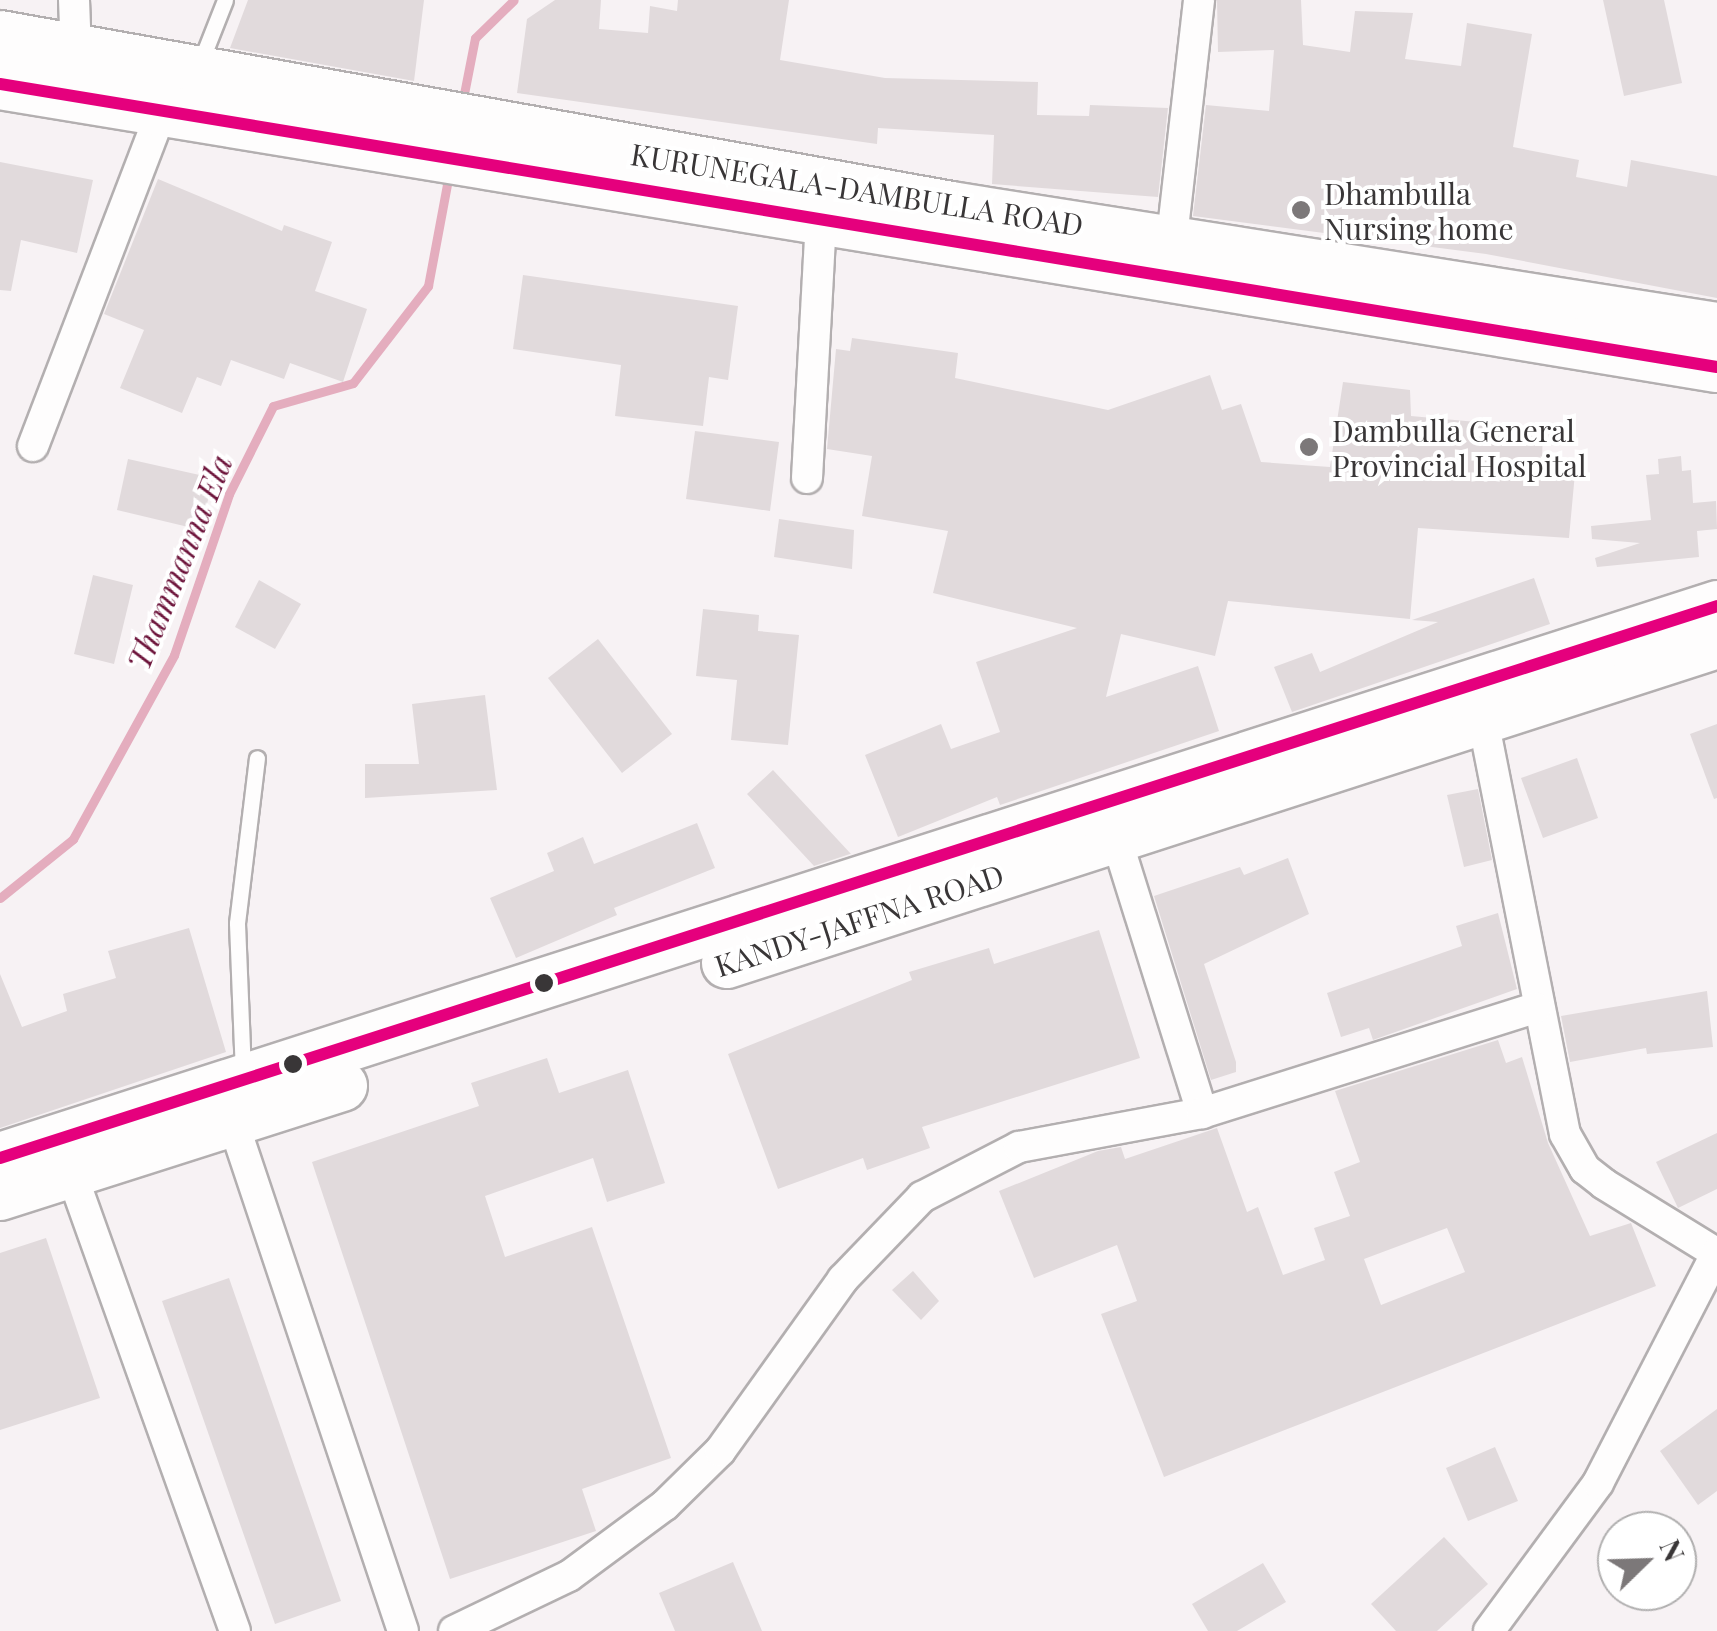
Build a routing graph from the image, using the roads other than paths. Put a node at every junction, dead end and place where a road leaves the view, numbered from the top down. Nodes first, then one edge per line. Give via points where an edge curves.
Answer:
1 (74, 0) edge
2 (224, 0) edge
3 (1199, 0) edge
4 (0, 36) edge
5 (76, 52) junction
6 (196, 75) junction
7 (0, 84) edge
8 (162, 112) junction
9 (406, 134) junction
10 (504, 151) junction
11 (821, 222) junction
12 (1169, 259) junction
13 (1339, 288) junction
14 (1717, 328) edge
15 (1717, 367) edge
16 (32, 446) dead end
17 (807, 478) dead end
18 (1717, 606) edge
19 (1717, 643) edge
20 (1482, 720) junction
21 (257, 758) dead end
22 (1111, 820) junction
23 (1536, 1008) junction
24 (233, 1096) junction
25 (1202, 1113) junction
26 (66, 1156) junction
27 (0, 1158) edge
28 (0, 1196) edge
29 (1717, 1253) edge
30 (235, 1631) edge
31 (403, 1631) edge
32 (454, 1631) edge
33 (1488, 1631) edge

1 - 5 street
2 - 6 lane
3 - 12 street
4 - 5 highway, KURUNEGALA-DAMBULLA ROAD
5 - 6 highway, KURUNEGALA-DAMBULLA ROAD
6 - 9 highway, KURUNEGALA-DAMBULLA ROAD
7 - 8 highway, KURUNEGALA-DAMBULLA ROAD
8 - 9 highway, KURUNEGALA-DAMBULLA ROAD
8 - 16 street
9 - 10 highway, KURUNEGALA-DAMBULLA ROAD
10 - 11 highway, KURUNEGALA-DAMBULLA ROAD
10 - 12 highway, KURUNEGALA-DAMBULLA ROAD
11 - 12 highway, KURUNEGALA-DAMBULLA ROAD
11 - 17 street
12 - 13 highway, KURUNEGALA-DAMBULLA ROAD
13 - 14 highway, KURUNEGALA-DAMBULLA ROAD
13 - 15 highway, KURUNEGALA-DAMBULLA ROAD
18 - 22 highway, KANDY-JAFFNA ROAD
19 - 20 highway, KANDY-JAFFNA ROAD
20 - 22 highway, KANDY-JAFFNA ROAD
20 - 23 street
21 - 24 lane via 237,922
22 - 24 highway, KANDY-JAFFNA ROAD
22 - 25 street
23 - 25 street
23 - 29 street via 1557,1111 1585,1169
24 - 26 highway, KANDY-JAFFNA ROAD
24 - 31 street
25 - 32 street via 1018,1147 922,1197 843,1279 720,1451 665,1505 568,1576
26 - 27 highway, KANDY-JAFFNA ROAD
26 - 28 highway, KANDY-JAFFNA ROAD
26 - 30 street
29 - 33 street via 1598,1484

